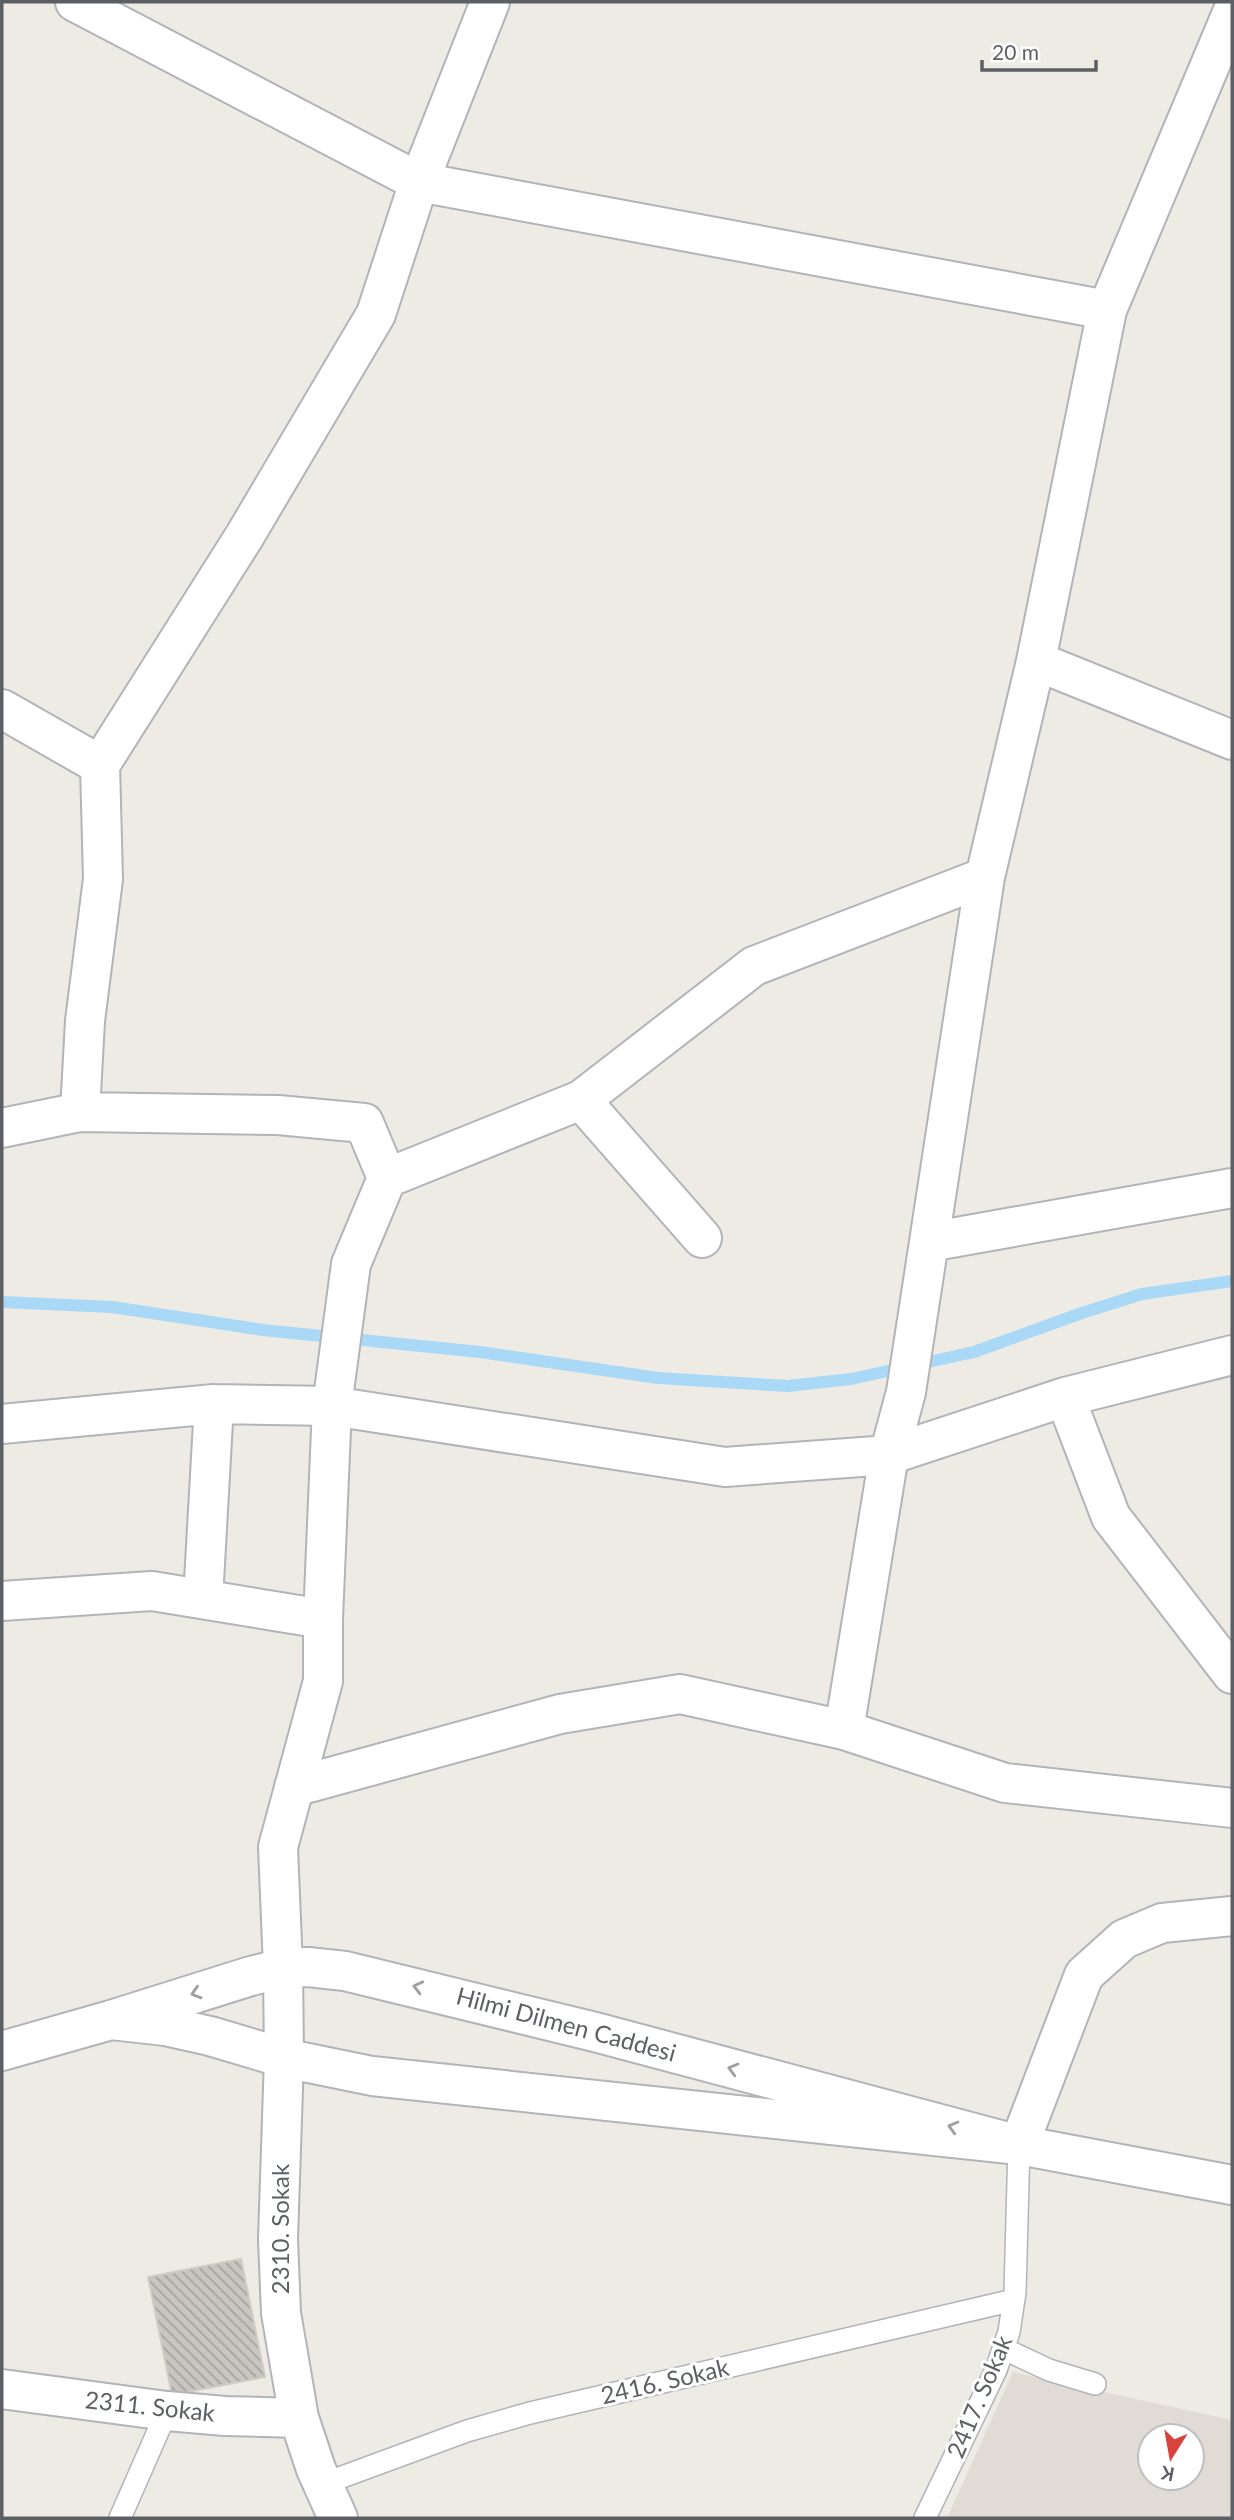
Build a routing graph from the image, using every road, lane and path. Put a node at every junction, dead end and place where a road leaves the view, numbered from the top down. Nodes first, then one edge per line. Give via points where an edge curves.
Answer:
1 (75, 2) edge
2 (490, 2) edge
3 (1232, 13) edge
4 (419, 182) junction
5 (1107, 310) junction
6 (1036, 661) junction
7 (2, 709) edge
8 (1232, 740) edge
9 (100, 765) junction
10 (985, 877) junction
11 (581, 1100) junction
12 (80, 1112) junction
13 (2, 1128) edge
14 (387, 1178) junction
15 (1232, 1188) edge
16 (702, 1238) dead end
17 (929, 1242) junction
18 (1232, 1355) edge
19 (1065, 1397) junction
20 (214, 1404) junction
21 (332, 1406) junction
22 (2, 1424) edge
23 (889, 1455) junction
24 (203, 1599) junction
25 (2, 1601) edge
26 (323, 1619) junction
27 (1232, 1674) edge
28 (844, 1730) junction
29 (294, 1787) junction
30 (1232, 1808) edge
31 (1232, 1916) edge
32 (283, 1968) junction
33 (111, 2020) junction
34 (2, 2051) edge
35 (284, 2058) junction
36 (1019, 2145) junction
37 (1232, 2185) edge
38 (1014, 2300) junction
39 (1004, 2349) junction
40 (1094, 2384) dead end
41 (2, 2389) edge
42 (167, 2411) junction
43 (299, 2417) junction
44 (323, 2484) junction
45 (120, 2518) edge
46 (338, 2518) edge
47 (925, 2518) edge

1 - 4 street
2 - 4 street
3 - 5 street
4 - 5 street
4 - 9 street via 376,314 244,537
5 - 6 street
6 - 8 street
6 - 10 street
7 - 9 street
9 - 12 street via 103,878 85,1021
10 - 11 street via 754,965
10 - 17 street
11 - 14 street
11 - 16 street
12 - 13 street
12 - 14 street via 278,1115 364,1123
14 - 21 street, 2310. Sokak via 351,1264
15 - 17 street
17 - 23 street via 906,1392
18 - 19 street
19 - 23 street
19 - 27 street via 1111,1517
20 - 21 street
20 - 22 street
20 - 24 street
21 - 23 street via 725,1467
21 - 26 street, 2310. Sokak
23 - 28 street
24 - 25 street via 152,1591
24 - 26 street
26 - 29 street, 2310. Sokak via 323,1681
28 - 29 street via 680,1694 560,1714
28 - 30 street via 1005,1783
29 - 32 street, 2310. Sokak via 278,1847
31 - 36 street via 1162,1923 1124,1939 1084,1975
32 -> 33 street, Hilmi Dilmen Caddesi
32 - 35 street, 2310. Sokak
36 -> 32 street, Hilmi Dilmen Caddesi via 402,1983 345,1970
33 - 34 street, Hilmi Dilmen Caddesi
33 - 35 street, Hilmi Dilmen Caddesi via 176,2029
35 - 36 street, Hilmi Dilmen Caddesi via 372,2076
35 - 43 street, 2310. Sokak via 279,2280
36 - 37 street, Hilmi Dilmen Caddesi
36 - 38 lane, 2417. Sokak
38 - 39 lane, 2417. Sokak
38 - 44 lane, 2416. Sokak via 530,2413
39 - 40 lane
39 - 47 lane, 2417. Sokak
41 - 42 street, 2311. Sokak
42 - 43 street, 2311. Sokak
42 - 45 lane
43 - 44 street, 2310. Sokak
44 - 46 street, 2310. Sokak

